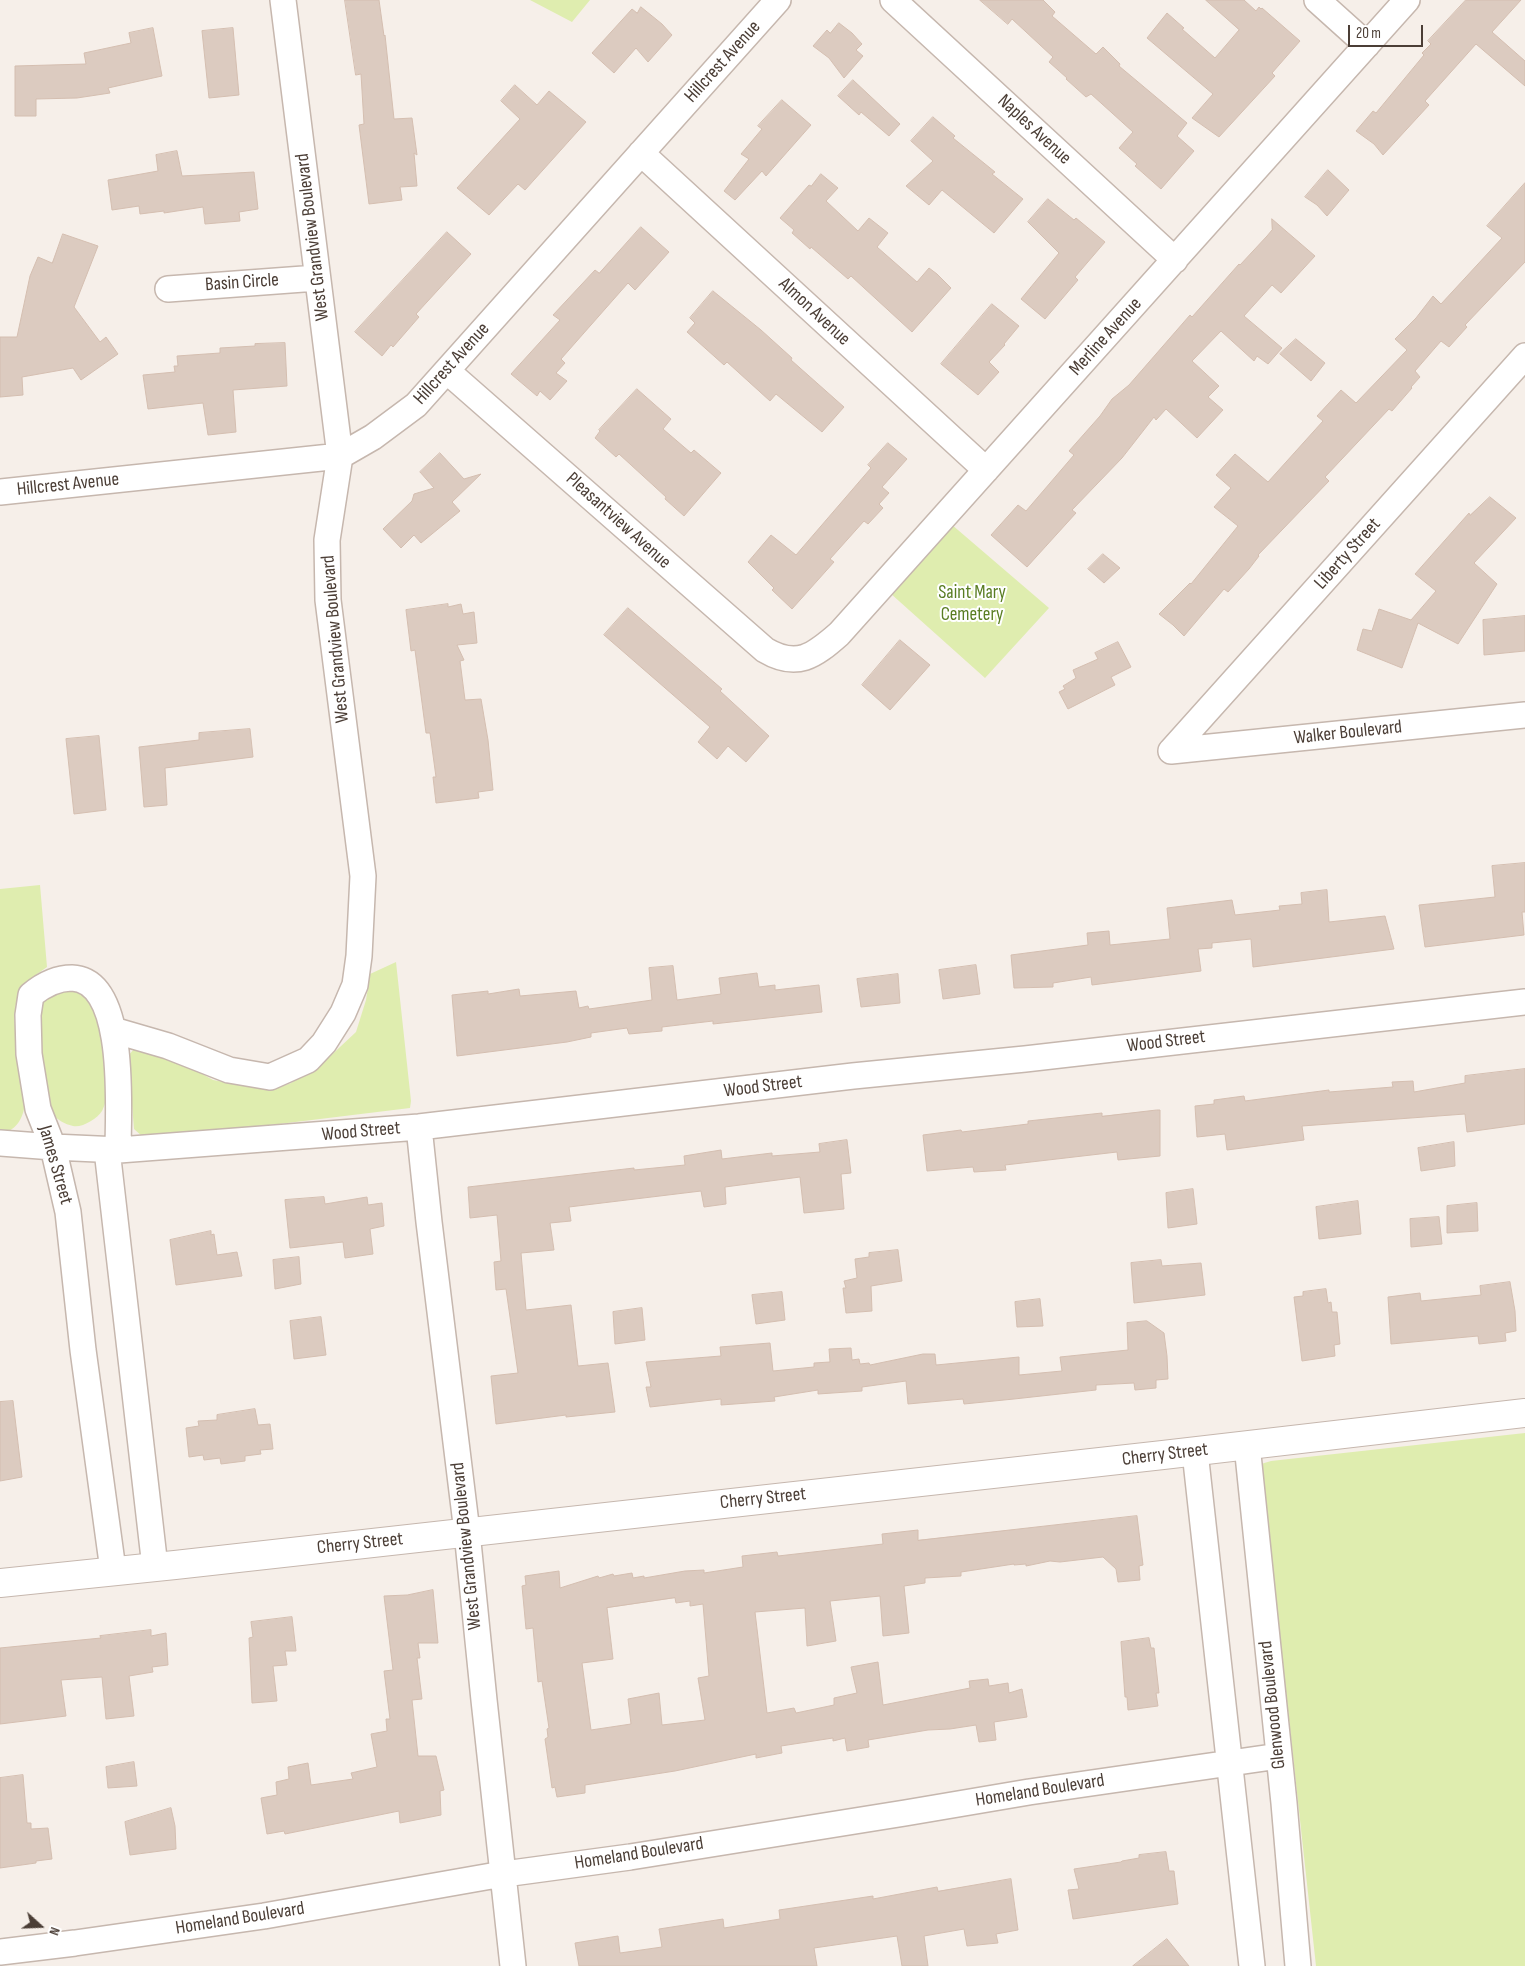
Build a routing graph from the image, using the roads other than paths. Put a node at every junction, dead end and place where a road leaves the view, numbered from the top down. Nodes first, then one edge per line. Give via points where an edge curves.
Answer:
1 (283, 0) edge
2 (778, 0) edge
3 (893, 0) edge
4 (1317, 0) edge
5 (1408, 0) edge
6 (1367, 45) junction
7 (641, 154) junction
8 (1175, 260) junction
9 (317, 278) junction
10 (168, 289) dead end
11 (1525, 356) edge
12 (447, 371) junction
13 (340, 456) junction
14 (986, 470) junction
15 (0, 492) edge
16 (795, 660) joint
17 (1525, 715) edge
18 (1171, 751) joint
19 (1525, 1002) edge
20 (113, 1030) junction
21 (419, 1127) junction
22 (0, 1143) edge
23 (53, 1147) junction
24 (112, 1150) junction
25 (1525, 1413) edge
26 (1247, 1445) junction
27 (1195, 1452) junction
28 (467, 1532) junction
29 (155, 1567) junction
30 (113, 1570) junction
31 (0, 1582) edge
32 (1279, 1756) junction
33 (1229, 1764) junction
34 (502, 1874) junction
35 (0, 1952) edge
36 (513, 1966) edge
37 (1252, 1966) edge
38 (1298, 1966) edge

1 - 9 street, West Grandview Boulevard
2 - 7 street, Hillcrest Avenue
3 - 8 street, Naples Avenue
4 - 6 street
5 - 6 street, Merline Avenue
6 - 8 street, Merline Avenue
7 - 12 street, Hillcrest Avenue
7 - 14 street, Almon Avenue
8 - 14 street, Merline Avenue
9 - 10 street, Basin Circle
9 - 13 street, West Grandview Boulevard
11 - 18 street, Liberty Street
12 - 13 street, Hillcrest Avenue via 416,405 395,422
12 - 16 street, Pleasantview Avenue via 765,650 778,658
13 - 15 street, Hillcrest Avenue
13 - 20 street, West Grandview Boulevard via 327,540 328,600 363,876 359,956 354,985 343,1013 324,1043 308,1060 270,1077 229,1070 168,1046
14 - 16 street, Merline Avenue via 840,634 817,654
17 - 18 street, Walker Boulevard
19 - 21 street, Wood Street
20 - 23 street, James Street via 98,992 79,978 44,984 31,995 29,1054 38,1109
20 - 24 street, James Street via 118,1084
21 - 24 street, Wood Street
21 - 28 street, West Grandview Boulevard
22 - 23 street, Wood Street
23 - 24 street, Wood Street
23 - 30 street, James Street via 68,1212
24 - 29 street, James Street
25 - 26 street, Cherry Street
26 - 27 street, Cherry Street
26 - 32 street, Glenwood Boulevard
27 - 28 street, Cherry Street
27 - 33 street
28 - 29 street, Cherry Street
28 - 34 street, West Grandview Boulevard
29 - 30 street, Cherry Street
30 - 31 street, Cherry Street
32 - 33 street, Homeland Boulevard
32 - 38 street, Glenwood Boulevard
33 - 34 street, Homeland Boulevard
33 - 37 street
34 - 35 street, Homeland Boulevard via 264,1916
34 - 36 street, West Grandview Boulevard

